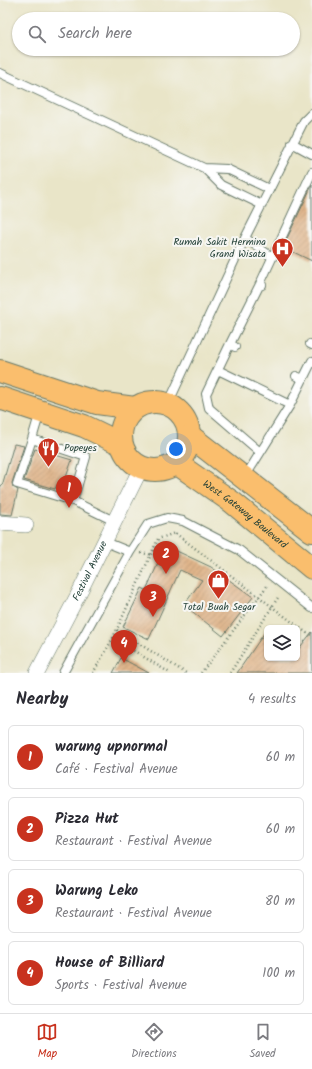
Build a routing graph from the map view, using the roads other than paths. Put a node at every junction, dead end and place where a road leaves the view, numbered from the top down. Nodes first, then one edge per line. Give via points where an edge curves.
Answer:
1 (0, 73) edge
2 (312, 113) edge
3 (292, 143) junction
4 (312, 154) edge
5 (204, 168) junction
6 (312, 172) edge
7 (269, 189) junction
8 (262, 205) junction
9 (245, 238) junction
10 (272, 257) junction
11 (312, 361) edge
12 (0, 370) edge
13 (218, 370) junction
14 (0, 398) edge
15 (168, 404) junction
16 (290, 405) junction
17 (135, 408) junction
18 (41, 412) junction
19 (190, 436) junction
20 (32, 439) junction
21 (121, 444) junction
22 (260, 452) junction
23 (176, 463) junction
24 (141, 468) junction
25 (244, 477) junction
26 (73, 501) junction
27 (114, 521) junction
28 (0, 523) edge
29 (26, 525) dead end
30 (312, 531) edge
31 (104, 541) junction
32 (130, 552) junction
33 (312, 568) edge
34 (312, 608) edge
35 (37, 673) edge
36 (63, 673) edge

1 - 5 lane
2 - 3 lane via 304,121
3 - 4 lane
3 - 7 lane
5 - 7 lane via 227,169
5 - 8 lane via 221,185
6 - 10 lane
7 - 8 lane
8 - 9 lane
9 - 10 lane
9 - 15 lane
10 - 13 lane via 232,346
11 - 16 lane via 299,378
12 - 17 main road via 97,403
13 - 16 lane
13 - 22 lane via 206,394 209,408
14 - 18 main road
15 - 17 main road via 151,402
15 - 19 main road via 184,417
16 - 22 lane
17 - 21 main road via 127,415 123,424 120,433
18 - 20 lane
18 - 21 main road via 84,426
19 - 23 main road via 186,451
19 - 25 main road
20 - 26 lane via 86,457
20 - 26 lane via 17,484
21 - 24 main road via 129,458
22 - 25 lane
23 - 24 main road via 160,470
23 - 33 main road, West Gateway Boulevard via 232,502
24 - 27 street, Festival Avenue
25 - 30 main road
26 - 27 lane
27 - 31 street, Festival Avenue
28 - 29 street
31 - 32 lane
31 - 35 street, Festival Avenue
32 - 34 lane via 148,524 167,518 184,520 239,550
32 - 36 lane

